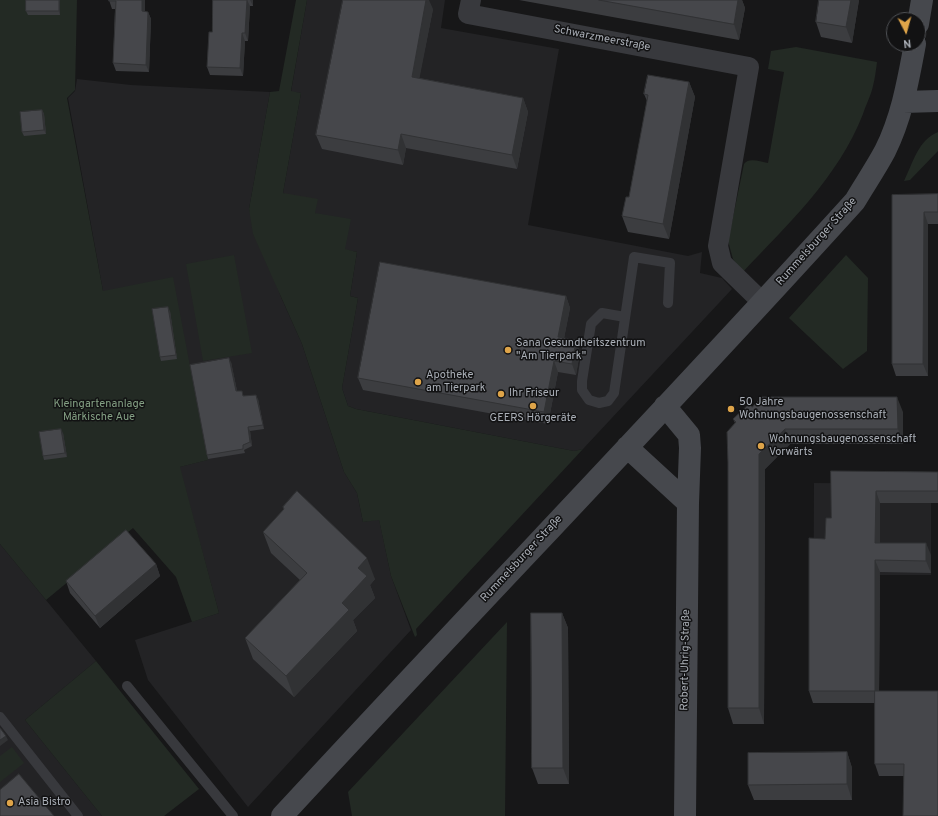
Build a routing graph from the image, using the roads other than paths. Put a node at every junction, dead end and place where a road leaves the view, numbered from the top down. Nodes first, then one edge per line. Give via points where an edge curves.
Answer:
1 (471, 0) edge
2 (922, 0) edge
3 (920, 12) edge
4 (913, 52) edge
5 (938, 101) edge
6 (903, 102) junction
7 (762, 302) junction
8 (668, 303) dead end
9 (626, 317) junction
10 (665, 406) junction
11 (627, 447) junction
12 (688, 503) junction
13 (127, 686) dead end
14 (0, 716) edge
15 (78, 816) edge
16 (233, 816) edge
17 (282, 816) edge
18 (685, 816) edge

1 - 7 street, Schwarzmeerstraße via 468,14 749,67 718,246 722,263
2 - 3 street
4 - 6 street, Rummelsburger Straße
5 - 6 street
6 - 7 street, Rummelsburger Straße via 885,151 855,201
7 - 10 street, Rummelsburger Straße
8 - 9 lane via 670,263 634,256
9 - 9 lane via 614,394 608,401 599,403 589,400 582,390 582,381 591,324 602,313
10 - 11 street, Rummelsburger Straße
10 - 12 street, Robert-Uhrig-Straße via 689,435
11 - 12 street
11 - 17 street, Rummelsburger Straße
12 - 18 street, Robert-Uhrig-Straße
13 - 16 lane
14 - 15 lane

